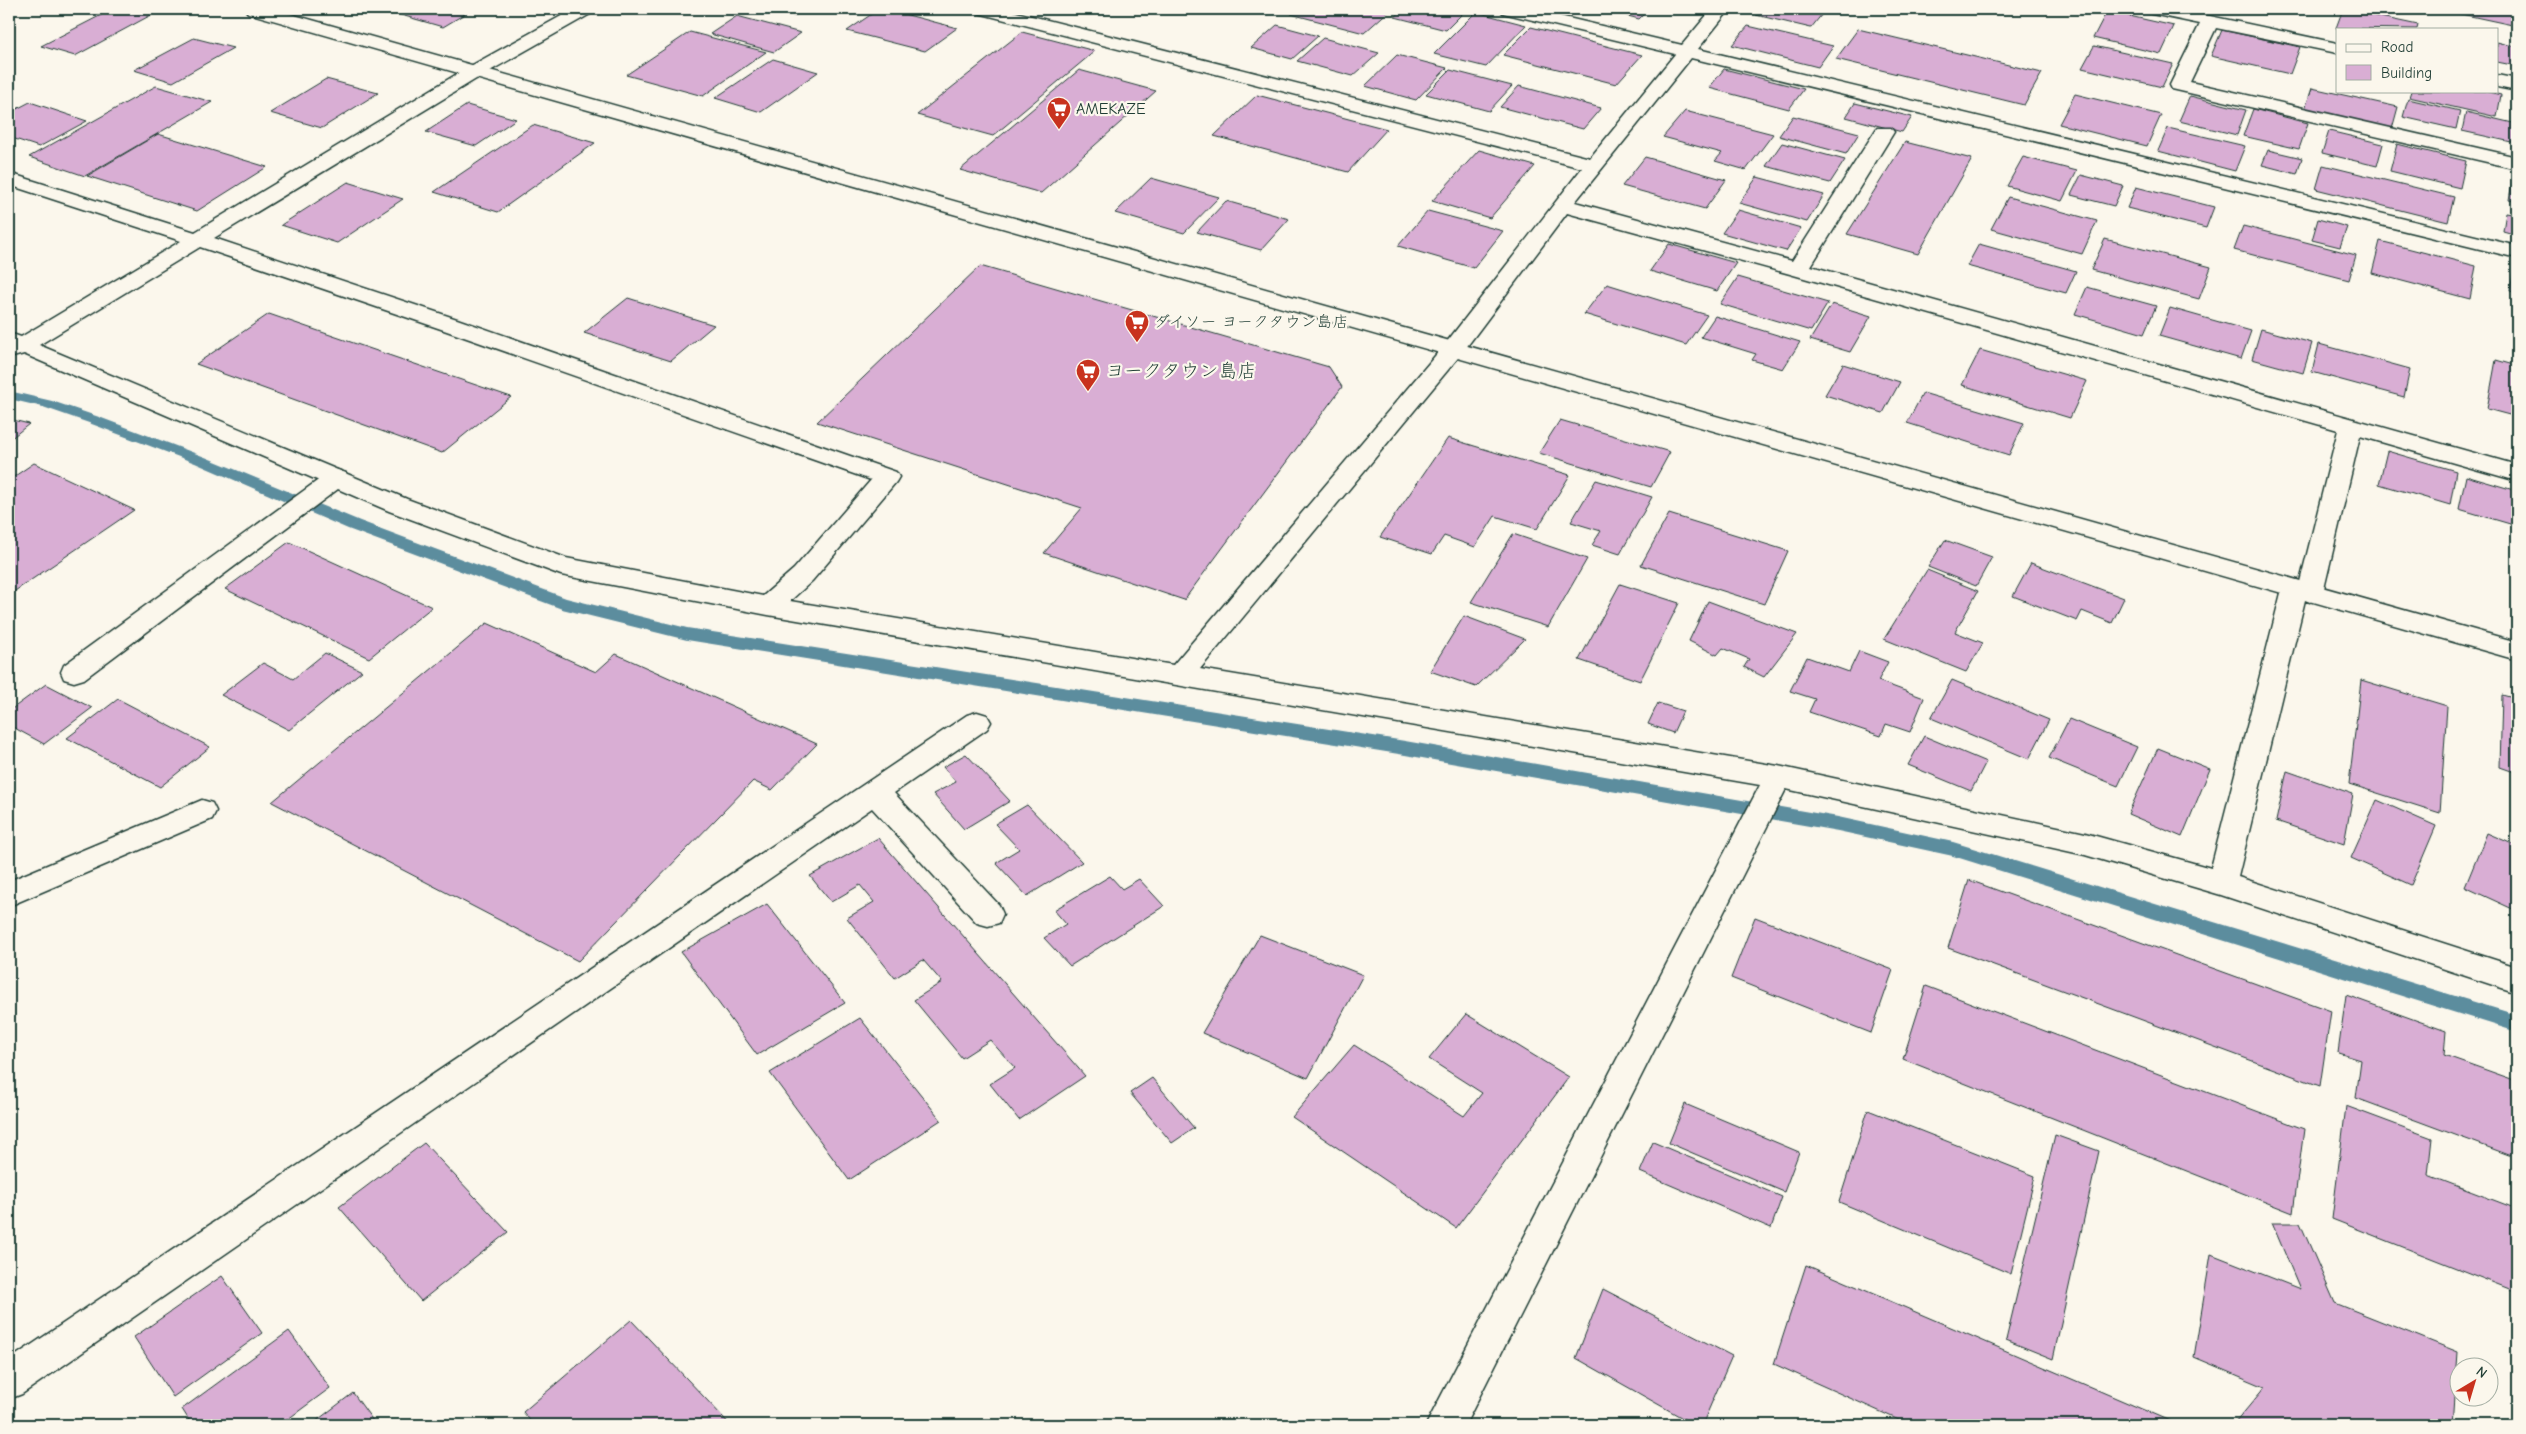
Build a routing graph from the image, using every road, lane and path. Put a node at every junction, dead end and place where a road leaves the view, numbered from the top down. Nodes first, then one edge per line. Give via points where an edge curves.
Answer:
1 (254, 9) edge
2 (586, 9) edge
3 (984, 9) edge
4 (1509, 9) edge
5 (1721, 9) edge
6 (2152, 9) edge
7 (2210, 21) junction
8 (2336, 48) edge
9 (1688, 53) junction
10 (474, 72) junction
11 (2498, 81) edge
12 (2517, 86) edge
13 (1884, 132) dead end
14 (2517, 163) edge
15 (1594, 165) junction
16 (9, 179) edge
17 (1562, 205) junction
18 (199, 238) junction
19 (2517, 252) edge
20 (1798, 269) junction
21 (13, 346) edge
22 (1454, 348) junction
23 (2350, 427) junction
24 (2517, 473) edge
25 (337, 478) junction
26 (2303, 591) junction
27 (768, 606) junction
28 (2517, 651) edge
29 (74, 672) dead end
30 (1181, 674) junction
31 (977, 722) dead end
32 (1778, 777) junction
33 (875, 792) junction
34 (202, 811) dead end
35 (2222, 883) junction
36 (9, 894) edge
37 (988, 914) dead end
38 (2517, 980) edge
39 (9, 1381) edge
40 (1445, 1425) edge

1 - 10 street
2 - 10 street
3 - 15 street
4 - 9 street
5 - 9 street
6 - 7 street
7 - 8 street
7 - 14 street via 2179,85
9 - 15 street
9 - 19 street
10 - 18 street
10 - 22 street
11 - 12 street
13 - 20 street
15 - 17 street
16 - 18 street
17 - 20 street
17 - 22 street
18 - 21 street
18 - 27 street via 887,478 803,575
20 - 23 street
21 - 25 street
22 - 26 street
22 - 30 street
23 - 24 street
23 - 26 street
25 - 27 street via 398,505 561,566
25 - 29 street
26 - 28 street
26 - 35 street
27 - 30 street
30 - 32 street
31 - 33 street
32 - 35 street via 2085,844
32 - 40 street
33 - 37 street
33 - 39 street
34 - 36 street
35 - 38 street

